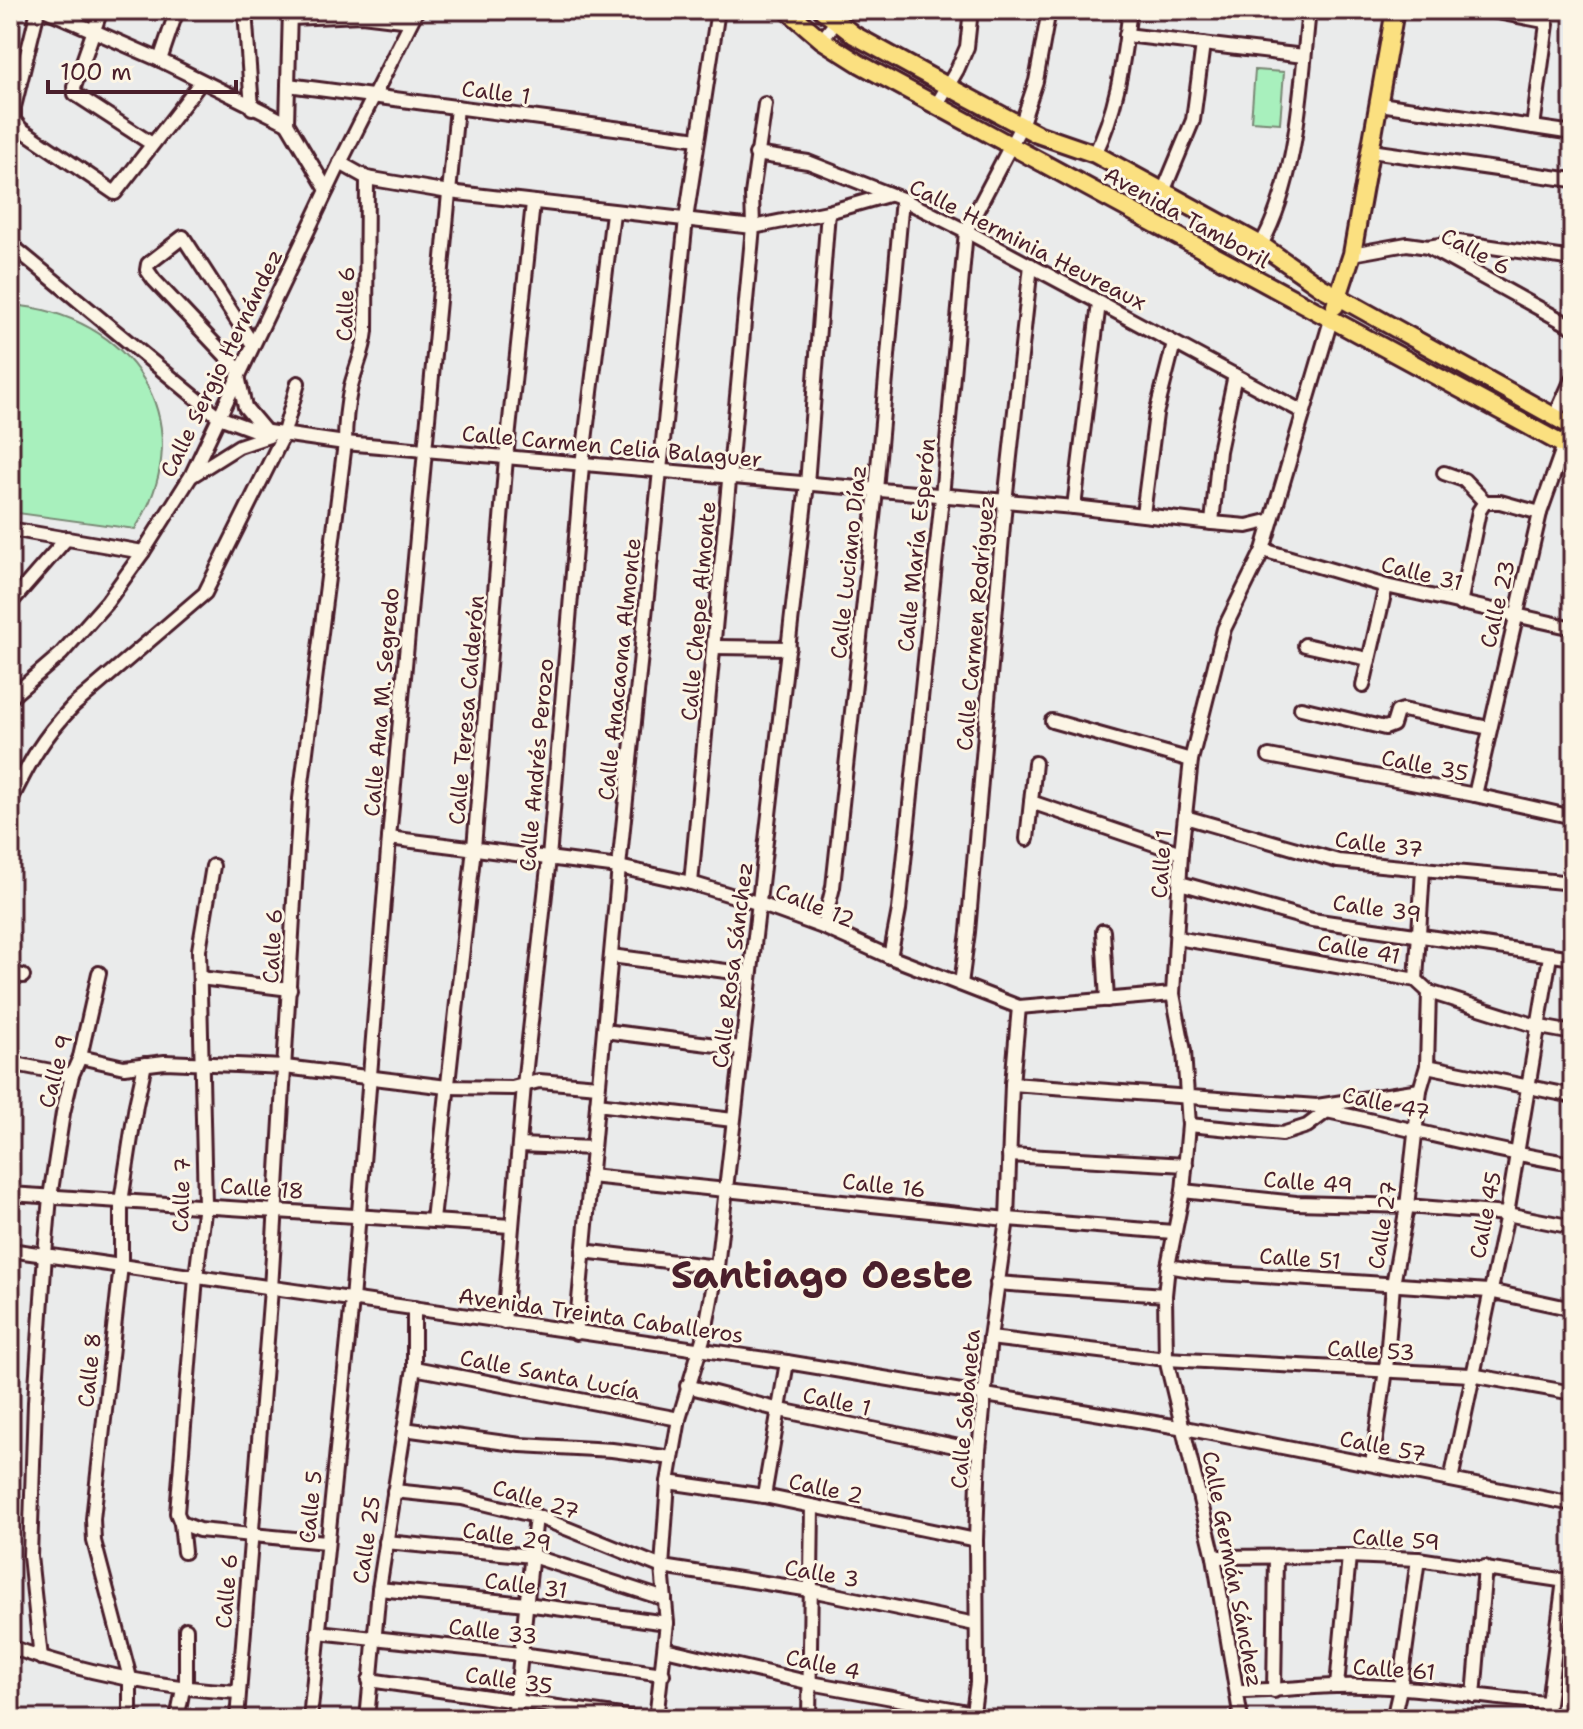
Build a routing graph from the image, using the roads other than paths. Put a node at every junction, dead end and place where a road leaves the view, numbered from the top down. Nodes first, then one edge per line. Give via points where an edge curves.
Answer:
1 (38, 10) edge
2 (46, 10) edge
3 (101, 10) edge
4 (177, 10) edge
5 (245, 10) edge
6 (718, 10) edge
7 (787, 10) edge
8 (822, 10) edge
9 (971, 10) edge
10 (1049, 10) edge
11 (1130, 10) edge
12 (1309, 10) edge
13 (1395, 10) edge
14 (1487, 10) edge
15 (362, 12) edge
16 (290, 14) edge
17 (414, 15) edge
18 (837, 16) edge
19 (95, 30) junction
20 (1126, 35) junction
21 (822, 40) junction
22 (1203, 44) junction
23 (1304, 56) junction
24 (160, 60) junction
25 (201, 82) junction
26 (288, 85) junction
27 (947, 86) junction
28 (373, 96) junction
29 (765, 104) dead end
30 (1380, 104) junction
31 (936, 106) junction
32 (457, 107) junction
33 (252, 108) junction
34 (287, 123) junction
35 (1021, 126) junction
36 (1533, 127) junction
37 (1573, 133) edge
38 (698, 139) junction
39 (152, 144) junction
40 (1010, 146) junction
41 (1371, 151) junction
42 (756, 154) junction
43 (1095, 154) junction
44 (340, 163) junction
45 (367, 178) junction
46 (1573, 180) edge
47 (327, 190) junction
48 (449, 192) junction
49 (1163, 192) junction
50 (888, 195) junction
51 (902, 199) junction
52 (533, 203) junction
53 (828, 212) junction
54 (613, 213) junction
55 (686, 219) junction
56 (753, 227) junction
57 (966, 231) junction
58 (10, 244) edge
59 (1261, 245) junction
60 (1428, 247) junction
61 (1352, 254) junction
62 (1573, 259) edge
63 (1031, 265) junction
64 (1338, 297) junction
65 (1099, 303) junction
66 (1331, 320) junction
67 (1573, 327) edge
68 (1174, 343) junction
69 (253, 345) junction
70 (239, 373) junction
71 (1235, 375) junction
72 (1573, 377) edge
73 (298, 383) dead end
74 (1303, 412) junction
75 (219, 417) junction
76 (1555, 417) junction
77 (1572, 426) edge
78 (275, 434) junction
79 (345, 443) junction
80 (1568, 448) edge
81 (424, 449) junction
82 (506, 458) junction
83 (582, 465) junction
84 (660, 472) junction
85 (1444, 473) dead end
86 (191, 476) junction
87 (731, 477) junction
88 (807, 484) junction
89 (876, 490) junction
90 (942, 497) junction
91 (1005, 502) junction
92 (1485, 502) junction
93 (1074, 507) junction
94 (1540, 513) junction
95 (1143, 514) junction
96 (1272, 520) junction
97 (1212, 523) junction
98 (10, 529) edge
99 (67, 538) junction
100 (1263, 550) junction
101 (143, 552) junction
102 (1386, 586) junction
103 (13, 600) dead end
104 (1460, 604) junction
105 (1515, 615) junction
106 (1573, 628) edge
107 (1305, 645) dead end
108 (715, 647) junction
109 (789, 648) junction
110 (1368, 659) junction
111 (1363, 686) dead end
112 (10, 698) edge
113 (1301, 708) dead end
114 (1052, 721) dead end
115 (1489, 728) junction
116 (1269, 756) dead end
117 (1191, 760) junction
118 (1035, 763) dead end
119 (1475, 795) junction
120 (10, 802) edge
121 (1031, 802) junction
122 (1185, 817) junction
123 (1573, 817) edge
124 (389, 838) junction
125 (1027, 839) dead end
126 (474, 848) junction
127 (1181, 853) junction
128 (549, 858) junction
129 (213, 866) dead end
130 (619, 867) junction
131 (1423, 870) junction
132 (691, 883) junction
133 (1180, 883) junction
134 (1573, 883) edge
135 (757, 903) junction
136 (823, 927) junction
137 (1103, 931) dead end
138 (1419, 934) junction
139 (1177, 938) junction
140 (611, 956) junction
141 (1550, 956) junction
142 (890, 957) junction
143 (1573, 958) edge
144 (99, 973) dead end
145 (749, 974) junction
146 (200, 978) junction
147 (1416, 980) junction
148 (961, 984) junction
149 (290, 989) junction
150 (1429, 992) junction
151 (1173, 994) junction
152 (1107, 1000) junction
153 (1019, 1007) junction
154 (1540, 1027) junction
155 (604, 1031) junction
156 (1573, 1033) edge
157 (741, 1048) junction
158 (80, 1057) junction
159 (10, 1063) edge
160 (145, 1064) junction
161 (200, 1064) junction
162 (1427, 1066) junction
163 (285, 1067) junction
164 (72, 1075) junction
165 (368, 1077) junction
166 (1012, 1084) junction
167 (524, 1085) junction
168 (598, 1086) junction
169 (447, 1087) junction
170 (1530, 1089) junction
171 (1420, 1090) junction
172 (1189, 1095) junction
173 (1573, 1096) edge
174 (597, 1104) junction
175 (1322, 1108) junction
176 (733, 1120) junction
177 (1189, 1125) junction
178 (1415, 1129) junction
179 (519, 1145) junction
180 (593, 1148) junction
181 (1009, 1155) junction
182 (1517, 1155) junction
183 (1573, 1164) edge
184 (1186, 1165) junction
185 (590, 1176) junction
186 (725, 1189) junction
187 (1183, 1191) junction
188 (10, 1194) edge
189 (50, 1197) junction
190 (121, 1202) junction
191 (205, 1204) junction
192 (1407, 1206) junction
193 (274, 1209) junction
194 (1507, 1214) junction
195 (357, 1215) junction
196 (1007, 1219) junction
197 (433, 1220) junction
198 (511, 1226) junction
199 (1573, 1227) edge
200 (1173, 1232) junction
201 (10, 1250) edge
202 (583, 1251) junction
203 (45, 1254) junction
204 (121, 1265) junction
205 (1168, 1266) junction
206 (717, 1267) junction
207 (196, 1277) junction
208 (997, 1283) junction
209 (1393, 1285) junction
210 (271, 1289) junction
211 (1489, 1291) junction
212 (1165, 1295) junction
213 (352, 1300) junction
214 (414, 1308) junction
215 (1573, 1309) edge
216 (504, 1322) junction
217 (576, 1333) junction
218 (990, 1338) junction
219 (701, 1349) junction
220 (1166, 1359) junction
221 (787, 1362) junction
222 (414, 1368) junction
223 (1386, 1370) junction
224 (1471, 1375) junction
225 (687, 1386) junction
226 (1573, 1393) edge
227 (984, 1397) junction
228 (780, 1410) junction
229 (679, 1419) junction
230 (1185, 1428) junction
231 (404, 1429) junction
232 (979, 1451) junction
233 (672, 1458) junction
234 (1372, 1464) junction
235 (1451, 1480) junction
236 (668, 1482) junction
237 (1573, 1488) edge
238 (394, 1491) junction
239 (764, 1496) junction
240 (1572, 1503) edge
241 (812, 1506) junction
242 (536, 1516) junction
243 (181, 1523) junction
244 (251, 1536) junction
245 (976, 1540) junction
246 (326, 1542) junction
247 (386, 1542) junction
248 (184, 1552) dead end
249 (532, 1556) junction
250 (1276, 1556) junction
251 (1349, 1556) junction
252 (1214, 1557) junction
253 (1418, 1559) junction
254 (662, 1567) junction
255 (1485, 1567) junction
256 (1568, 1581) edge
257 (379, 1589) junction
258 (811, 1590) junction
259 (665, 1599) junction
260 (526, 1604) junction
261 (667, 1623) junction
262 (975, 1624) junction
263 (186, 1629) dead end
264 (318, 1632) junction
265 (373, 1637) junction
266 (10, 1647) edge
267 (665, 1649) junction
268 (521, 1654) junction
269 (41, 1658) junction
270 (663, 1674) junction
271 (130, 1678) junction
272 (369, 1680) junction
273 (811, 1683) junction
274 (1337, 1686) junction
275 (185, 1689) junction
276 (1400, 1689) junction
277 (1237, 1691) junction
278 (1274, 1691) junction
279 (238, 1692) junction
280 (1474, 1696) junction
281 (516, 1701) junction
282 (921, 1703) junction
283 (1547, 1703) junction
284 (973, 1716) edge
285 (130, 1719) edge
286 (177, 1719) edge
287 (237, 1719) edge
288 (310, 1719) edge
289 (367, 1719) edge
290 (514, 1719) edge
291 (642, 1719) edge
292 (656, 1719) edge
293 (809, 1719) edge
294 (921, 1719) edge
295 (1241, 1719) edge
296 (1393, 1719) edge
297 (1546, 1719) edge

1 - 39 street via 14,107 17,125 115,193
2 - 19 street
3 - 19 street
4 - 24 street
5 - 33 street
6 - 38 street, Calle Anacaona Almonte
7 - 21 main road, Avenida Tamboril
8 - 18 main road, Avenida Tamboril
9 - 27 street via 967,47
10 - 35 street, Calle María Esperón via 1036,81
11 - 20 street
12 - 23 street
13 - 30 main road
14 - 36 street via 1547,24
15 - 16 street
15 - 17 street
16 - 26 street
17 - 28 street, Calle Sergio Hernández
18 - 21 street
18 - 27 main road, Avenida Tamboril via 873,46
19 - 24 street
19 - 39 street via 75,94
20 - 22 street
20 - 43 street via 1114,109
21 - 31 main road, Avenida Tamboril
22 - 23 street
22 - 49 street via 1193,120
23 - 59 street via 1281,196
24 - 25 street
25 - 33 street
25 - 39 street
26 - 28 street, Calle 1
26 - 34 street
27 - 31 street
27 - 35 main road, Avenida Tamboril
28 - 32 street, Calle 1
28 - 44 street, Calle Sergio Hernández
29 - 42 street, Calle Chepe Almonte
30 - 36 street
30 - 41 main road
31 - 40 main road, Avenida Tamboril
32 - 38 street, Calle 1
32 - 48 street, Calle Ana M. Segredo
33 - 34 street
34 - 47 street
35 - 40 street, Calle María Esperón
35 - 43 main road, Avenida Tamboril
36 - 37 street
38 - 55 street, Calle Anacaona Almonte
40 - 57 street, Calle María Esperón
40 - 66 main road, Avenida Tamboril
41 - 46 street
41 - 61 main road
42 - 50 street via 808,162
42 - 56 street, Calle Chepe Almonte
43 - 49 main road, Avenida Tamboril
44 - 45 street, Calle Herminia Heureaux
44 - 47 street, Calle Sergio Hernández
45 - 48 street, Calle Herminia Heureaux
45 - 79 street, Calle 6 via 366,331 348,404
47 - 69 street, Calle Sergio Hernández
48 - 52 street, Calle Herminia Heureaux
48 - 81 street, Calle Ana M. Segredo
49 - 59 main road, Avenida Tamboril
50 - 51 street, Calle Herminia Heureaux
50 - 53 street, Calle Herminia Heureaux
51 - 57 street, Calle Herminia Heureaux
51 - 89 street, Calle Luciano Díaz
52 - 54 street, Calle Herminia Heureaux
52 - 82 street, Calle Teresa Calderón
53 - 56 street, Calle Herminia Heureaux
53 - 88 street, Calle Rosa Sánchez
54 - 55 street, Calle Herminia Heureaux
54 - 83 street, Calle Andrés Perozo
55 - 56 street, Calle Herminia Heureaux
55 - 84 street, Calle Anacaona Almonte
56 - 87 street, Calle Chepe Almonte
57 - 63 street, Calle Herminia Heureaux
57 - 90 street, Calle María Esperón
58 - 75 street, Calle Carmen Celia Balaguer
59 - 64 main road, Avenida Tamboril
60 - 61 street, Calle 6 via 1407,244
60 - 62 street via 1458,242
60 - 67 street, Calle 6
61 - 64 main road
63 - 65 street, Calle Herminia Heureaux
63 - 91 street, Calle Carmen Rodríguez
64 - 66 main road
64 - 76 main road, Avenida Tamboril
65 - 68 street, Calle Herminia Heureaux
65 - 93 street
66 - 74 street, Calle 1
66 - 80 main road, Avenida Tamboril
68 - 71 street, Calle Herminia Heureaux
68 - 95 street via 1156,414
69 - 70 street, Calle Sergio Hernández
69 - 70 street via 183,237 148,264 154,280
70 - 75 street, Calle Sergio Hernández
70 - 78 street via 245,407
71 - 74 street, Calle Herminia Heureaux
71 - 97 street via 1219,451
72 - 76 street
73 - 78 street
74 - 96 street, Calle 1
75 - 78 street, Calle Carmen Celia Balaguer
75 - 86 street, Calle Sergio Hernández
76 - 77 main road, Avenida Tamboril
77 - 80 street, Calle 23
78 - 79 street, Calle Carmen Celia Balaguer
78 - 86 street via 239,446
78 - 120 street via 205,593 54,726 34,752
79 - 81 street, Calle Carmen Celia Balaguer
79 - 149 street, Calle 6 via 300,799
80 - 94 street, Calle 23
81 - 82 street, Calle Carmen Celia Balaguer
81 - 124 street, Calle Ana M. Segredo
82 - 83 street, Calle Carmen Celia Balaguer
82 - 126 street, Calle Teresa Calderón
83 - 84 street, Calle Carmen Celia Balaguer
83 - 128 street, Calle Andrés Perozo
84 - 87 street, Calle Carmen Celia Balaguer
84 - 130 street, Calle Anacaona Almonte
85 - 92 street via 1464,480
86 - 101 street, Calle Sergio Hernández
87 - 88 street, Calle Carmen Celia Balaguer
87 - 108 street, Calle Chepe Almonte
88 - 89 street, Calle Carmen Celia Balaguer
88 - 109 street, Calle Rosa Sánchez
89 - 90 street, Calle Carmen Celia Balaguer
89 - 136 street, Calle Luciano Díaz via 833,887
90 - 91 street, Calle Carmen Celia Balaguer
90 - 142 street, Calle María Esperón
91 - 93 street, Calle Carmen Celia Balaguer
91 - 148 street, Calle Carmen Rodríguez
92 - 94 street
92 - 104 street
93 - 95 street, Calle Carmen Celia Balaguer
94 - 105 street, Calle 23
95 - 97 street, Calle Carmen Celia Balaguer
96 - 97 street, Calle Carmen Celia Balaguer via 1247,526
96 - 100 street, Calle 1
98 - 99 street
99 - 101 street
99 - 103 street
100 - 102 street, Calle 31
100 - 117 street, Calle 1 via 1224,629
101 - 112 street, Calle Sergio Hernández via 61,654
102 - 104 street, Calle 31
102 - 110 street
104 - 105 street, Calle 31
105 - 106 street, Calle 31
105 - 115 street, Calle 23
107 - 110 street
108 - 109 street
108 - 132 street, Calle Chepe Almonte
109 - 135 street, Calle Rosa Sánchez
110 - 111 street
113 - 115 street via 1385,728 1403,710
114 - 117 street
115 - 119 street, Calle 23
116 - 119 street, Calle 35
117 - 122 street, Calle 1
118 - 121 street
119 - 123 street, Calle 35
121 - 125 street
121 - 127 street
122 - 127 street, Calle 1
122 - 131 street, Calle 37 via 1338,861
124 - 126 street, Calle 12
124 - 165 street, Calle Ana M. Segredo
126 - 128 street, Calle 12
126 - 169 street, Calle Teresa Calderón
127 - 133 street, Calle 1
128 - 130 street, Calle 12
128 - 167 street, Calle Andrés Perozo
129 - 146 street, Calle 7 via 199,950
130 - 132 street, Calle 12
130 - 140 street, Calle Anacaona Almonte
131 - 134 street, Calle 37
131 - 138 street
132 - 135 street, Calle 12
133 - 138 street, Calle 39 via 1312,920
133 - 139 street, Calle 1
135 - 136 street, Calle 12
135 - 145 street, Calle Rosa Sánchez
136 - 142 street, Calle 12
137 - 152 street
138 - 141 street, Calle 39
138 - 147 street
139 - 147 street, Calle 41
139 - 151 street, Calle 1
140 - 145 street
140 - 155 street, Calle Anacaona Almonte
141 - 143 street, Calle 39
141 - 154 street, Calle 45
142 - 148 street, Calle 12
144 - 158 street, Calle 9
145 - 157 street, Calle Rosa Sánchez
146 - 149 street
146 - 161 street, Calle 7
147 - 150 street, Calle 41
148 - 153 street, Calle 12
149 - 163 street, Calle 6
150 - 154 street, Calle 41
150 - 162 street, Calle 27
151 - 152 street, Calle 12
151 - 172 street, Calle 1
152 - 153 street, Calle 12
153 - 166 street, Calle Sabaneta
154 - 156 street, Calle 41
154 - 170 street, Calle 45
155 - 157 street
155 - 168 street, Calle Anacaona Almonte
157 - 176 street, Calle Rosa Sánchez
158 - 160 street via 124,1067
158 - 164 street, Calle 9
159 - 164 street
160 - 161 street
160 - 190 street, Calle 8
161 - 163 street
161 - 191 street, Calle 7
162 - 170 street
162 - 171 street, Calle 27
163 - 165 street
163 - 193 street, Calle 6
164 - 189 street, Calle 9
165 - 169 street
165 - 195 street, Calle Ana M. Segredo
166 - 172 street, Calle 47
166 - 181 street, Calle Sabaneta
167 - 168 street via 539,1081
167 - 169 street
167 - 179 street, Calle Andrés Perozo
168 - 174 street, Calle Anacaona Almonte
169 - 197 street, Calle Teresa Calderón
170 - 173 street
170 - 182 street, Calle 45
171 - 175 street
171 - 178 street, Calle 27
172 - 175 street, Calle 47
172 - 177 street, Calle 1
174 - 176 street
174 - 180 street, Calle Anacaona Almonte
175 - 177 street via 1307,1126 1282,1134
175 - 178 street, Calle 47
176 - 186 street, Calle Rosa Sánchez
177 - 184 street, Calle 1
178 - 182 street, Calle 47
178 - 192 street, Calle 27
179 - 180 street
179 - 198 street, Calle Andrés Perozo
180 - 185 street, Calle Anacaona Almonte
181 - 184 street
181 - 196 street, Calle Sabaneta
182 - 183 street, Calle 47
182 - 194 street, Calle 45
184 - 187 street, Calle 1
185 - 186 street, Calle 16
185 - 202 street, Calle Anacaona Almonte
186 - 196 street, Calle 16
186 - 206 street, Calle Rosa Sánchez
187 - 192 street, Calle 49 via 1296,1203
187 - 200 street, Calle 1
188 - 189 street, Calle 18
189 - 190 street, Calle 18
189 - 203 street, Calle 9
190 - 191 street, Calle 18
190 - 204 street, Calle 8
191 - 193 street, Calle 18
191 - 207 street, Calle 7
192 - 194 street, Calle 49
192 - 209 street, Calle 27
193 - 195 street, Calle 18
193 - 210 street, Calle 6
194 - 199 street, Calle 49
194 - 211 street, Calle 45
195 - 197 street, Calle 18
195 - 213 street, Calle Ana M. Segredo
196 - 200 street, Calle 16
196 - 208 street, Calle Sabaneta
197 - 198 street, Calle 18
198 - 216 street, Calle Andrés Perozo
200 - 205 street, Calle 1
201 - 203 street, Avenida Treinta Caballeros
202 - 206 street
202 - 217 street, Calle Anacaona Almonte
203 - 204 street, Avenida Treinta Caballeros
203 - 269 street, Calle 9 via 30,1556
204 - 207 street, Avenida Treinta Caballeros
204 - 271 street, Calle 8 via 93,1530
205 - 209 street, Calle 51
205 - 212 street, Calle 1
206 - 219 street, Calle Rosa Sánchez
207 - 210 street, Avenida Treinta Caballeros
207 - 243 street, Calle 7 via 177,1513
208 - 212 street
208 - 218 street, Calle Sabaneta
209 - 211 street, Calle 51
209 - 223 street, Calle 27
210 - 213 street, Avenida Treinta Caballeros
210 - 244 street, Calle 6
211 - 215 street, Calle 51
211 - 224 street, Calle 45
212 - 220 street, Calle 1
213 - 214 street, Avenida Treinta Caballeros
213 - 246 street, Calle 5
214 - 216 street, Avenida Treinta Caballeros
214 - 222 street, Calle 25
216 - 217 street, Avenida Treinta Caballeros
217 - 219 street, Avenida Treinta Caballeros
218 - 220 street
218 - 227 street, Calle Sabaneta
219 - 221 street, Avenida Treinta Caballeros
219 - 225 street, Calle Rosa Sánchez
220 - 223 street, Calle 53
220 - 230 street, Calle 1
221 - 227 street, Avenida Treinta Caballeros
221 - 228 street
222 - 229 street, Calle Santa Lucía
222 - 231 street, Calle 25
223 - 224 street, Calle 53
223 - 234 street, Calle 27
224 - 226 street, Calle 53
224 - 235 street, Calle 45
225 - 228 street, Calle 1
225 - 229 street, Calle Rosa Sánchez
227 - 230 street, Avenida Treinta Caballeros
227 - 232 street, Calle Sabaneta
228 - 232 street, Calle 1
228 - 239 street
229 - 233 street, Calle Rosa Sánchez
230 - 234 street, Calle 57
230 - 252 street, Calle Germán Sánchez
231 - 233 street
231 - 238 street, Calle 25
232 - 245 street, Calle Sabaneta
233 - 236 street, Calle Rosa Sánchez
234 - 235 street, Calle 57
235 - 240 street, Calle 57
236 - 239 street, Calle 2
236 - 254 street, Calle Rosa Sánchez
237 - 240 street
238 - 242 street, Calle 27 via 462,1498
238 - 247 street, Calle 25
239 - 241 street, Calle 2
241 - 245 street, Calle 2
241 - 258 street
242 - 249 street
242 - 254 street, Calle 27
243 - 244 street via 190,1529
243 - 248 street, Calle 7
244 - 246 street
244 - 279 street, Calle 6
245 - 262 street, Calle Sabaneta
246 - 264 street, Calle 5
247 - 249 street, Calle 29
247 - 257 street, Calle 25
249 - 259 street, Calle 29
249 - 260 street
250 - 251 street, Calle 59
250 - 252 street, Calle 59
250 - 278 street
251 - 253 street, Calle 59
251 - 274 street
252 - 277 street, Calle Germán Sánchez
253 - 255 street, Calle 59
253 - 276 street
254 - 258 street, Calle 3
254 - 259 street, Calle Rosa Sánchez
255 - 256 street, Calle 59
255 - 280 street
256 - 283 street
257 - 260 street, Calle 31
257 - 265 street, Calle 25
258 - 262 street, Calle 3
258 - 273 street
259 - 261 street, Calle Rosa Sánchez
260 - 261 street, Calle 31
260 - 268 street
261 - 267 street, Calle Rosa Sánchez
262 - 284 street, Calle Sabaneta
263 - 275 street
264 - 265 street, Calle 33
264 - 288 street, Calle 5
265 - 268 street, Calle 33
265 - 272 street, Calle 25
266 - 269 street
267 - 270 street, Calle Rosa Sánchez
267 - 273 street, Calle 4
268 - 270 street, Calle 33
268 - 281 street
269 - 271 street
270 - 292 street, Calle Rosa Sánchez
271 - 275 street
271 - 285 street, Calle 8
272 - 281 street, Calle 35
272 - 289 street, Calle 25
273 - 282 street, Calle 4
273 - 293 street
274 - 276 street, Calle 61
274 - 278 street, Calle 61
275 - 279 street
275 - 286 street
276 - 280 street, Calle 61
276 - 296 street
277 - 278 street, Calle 61
277 - 295 street, Calle Germán Sánchez
279 - 287 street, Calle 6
280 - 283 street, Calle 61
281 - 290 street
281 - 291 street, Calle 35
282 - 284 street, Calle 4
282 - 294 street
283 - 297 street

